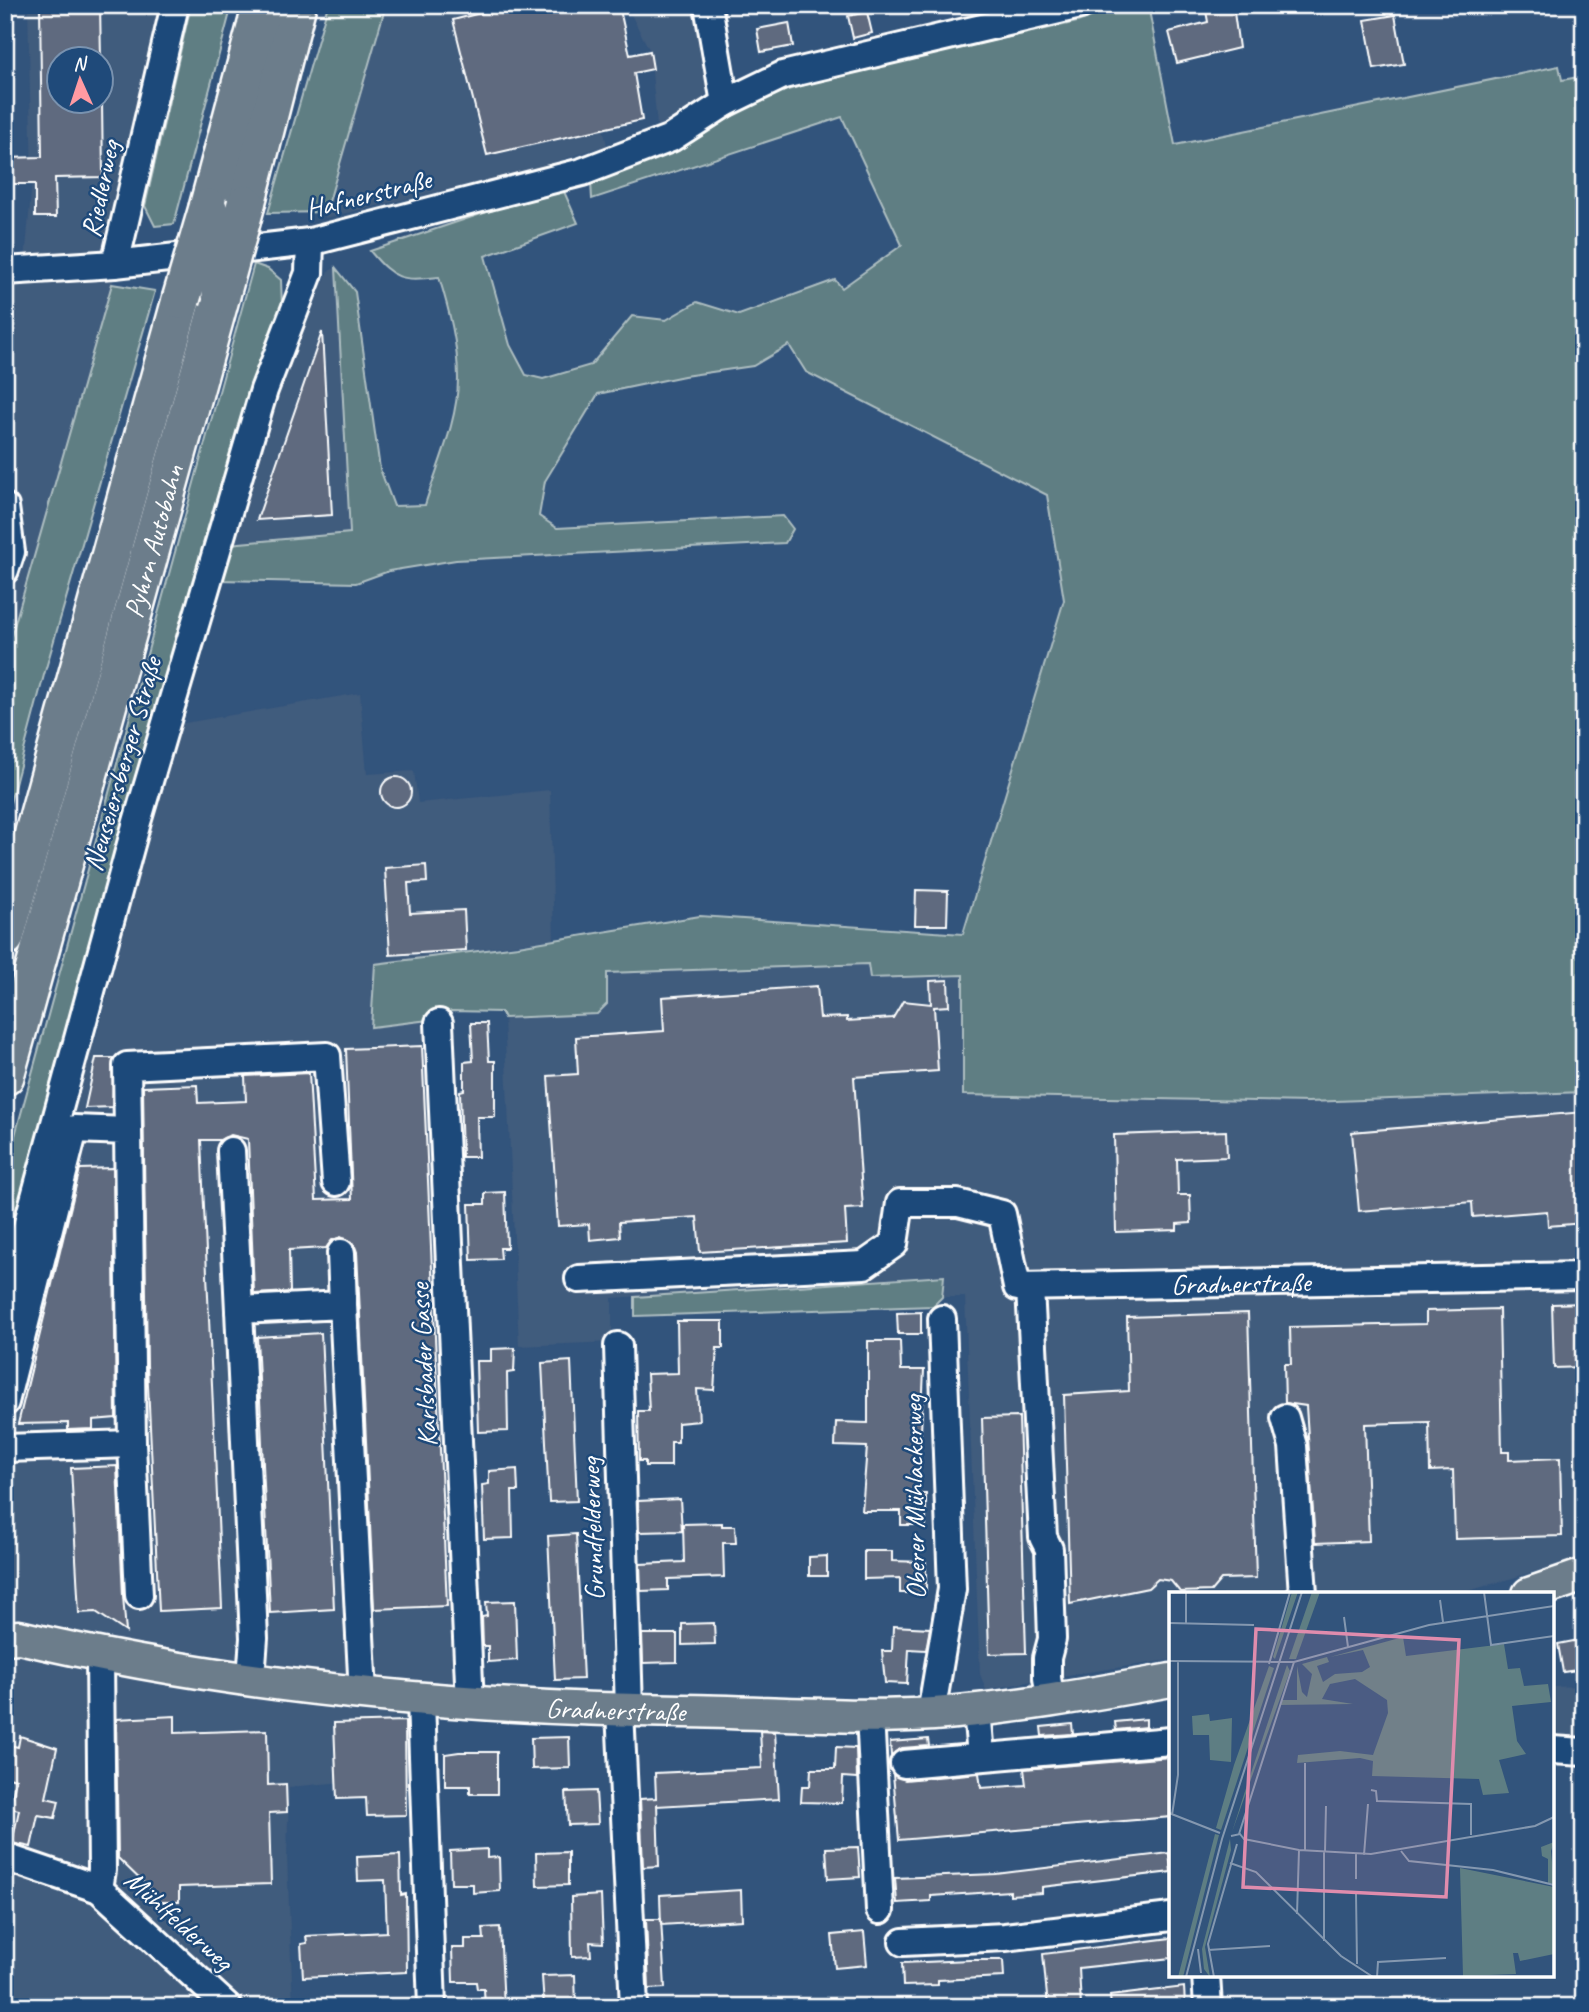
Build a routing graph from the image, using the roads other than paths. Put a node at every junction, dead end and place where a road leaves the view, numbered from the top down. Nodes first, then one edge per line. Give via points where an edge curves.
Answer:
1 (175, 5) edge
2 (262, 5) edge
3 (298, 5) edge
4 (708, 5) edge
5 (1080, 5) edge
6 (725, 103) junction
7 (310, 242) junction
8 (115, 264) junction
9 (5, 271) edge
10 (5, 508) edge
11 (5, 570) edge
12 (5, 937) edge
13 (439, 1023) dead end
14 (5, 1076) edge
15 (64, 1125) junction
16 (128, 1131) junction
17 (231, 1151) dead end
18 (336, 1182) dead end
19 (341, 1252) dead end
20 (1584, 1276) edge
21 (579, 1279) dead end
22 (1030, 1287) junction
23 (343, 1305) junction
24 (5, 1307) edge
25 (239, 1310) junction
26 (942, 1319) dead end
27 (618, 1346) dead end
28 (5, 1402) edge
29 (1285, 1418) dead end
30 (132, 1444) junction
31 (5, 1448) edge
32 (1584, 1575) edge
33 (1303, 1592) edge
34 (1535, 1592) edge
35 (139, 1595) dead end
36 (5, 1638) edge
37 (100, 1656) junction
38 (251, 1678) junction
39 (1169, 1680) edge
40 (363, 1694) junction
41 (421, 1701) junction
42 (1051, 1701) junction
43 (470, 1704) junction
44 (625, 1710) junction
45 (977, 1710) junction
46 (870, 1714) junction
47 (931, 1714) junction
48 (1169, 1741) edge
49 (1554, 1750) edge
50 (1584, 1752) edge
51 (981, 1756) junction
52 (904, 1764) dead end
53 (5, 1857) edge
54 (99, 1889) junction
55 (880, 1910) dead end
56 (1169, 1917) edge
57 (903, 1942) dead end
58 (1206, 1977) edge
59 (228, 2007) edge
60 (432, 2007) edge
61 (634, 2007) edge
62 (1208, 2007) edge

1 - 8 street, Riedlerweg
2 - 12 highway, Pyhrn Autobahn, bridge
3 - 14 highway, Pyhrn Autobahn, bridge
4 - 6 street
5 - 6 street, Hafnerstraße via 783,75
6 - 7 street, Hafnerstraße via 671,138 582,172
7 - 8 street, Hafnerstraße
7 - 15 street, Neuseiersberger Straße via 309,273 264,390 137,822
8 - 9 street, Hafnerstraße
10 - 11 street via 12,552
13 - 43 street, Karlsbader Gasse
15 - 16 street
15 - 24 street, Neuseiersberger Straße
15 - 28 street
16 - 18 street via 127,1066 327,1056
16 - 30 street
17 - 25 street
19 - 23 street
20 - 22 street, Gradnerstraße
21 - 22 street via 864,1265 894,1244 900,1202 958,1203 1002,1214 1017,1287
22 - 42 street via 1043,1537 1049,1549 1052,1639 1047,1678
23 - 25 street
23 - 40 street
25 - 38 street via 254,1638
26 - 47 street, Oberer Mühlackerweg via 951,1589
27 - 44 street, Grundfelderweg
29 - 33 street via 1293,1446
30 - 31 street
30 - 35 street
32 - 34 main road
36 - 37 main road, Gradnerstraße via 19,1637
37 - 38 main road, Gradnerstraße
37 - 54 street
38 - 40 main road, Gradnerstraße
39 - 42 main road, Gradnerstraße
40 - 41 main road, Gradnerstraße
41 - 43 main road, Gradnerstraße
41 - 60 street
42 - 45 main road, Gradnerstraße
43 - 44 main road, Gradnerstraße
44 - 46 main road, Gradnerstraße
44 - 61 street, Grundfelderweg
45 - 47 main road, Gradnerstraße
45 - 51 street
46 - 47 main road, Gradnerstraße
46 - 55 street
48 - 51 street
49 - 50 street
51 - 52 street
53 - 54 street, Mühlfelderweg
54 - 59 street, Mühlfelderweg
56 - 57 street via 1005,1937
58 - 62 street

